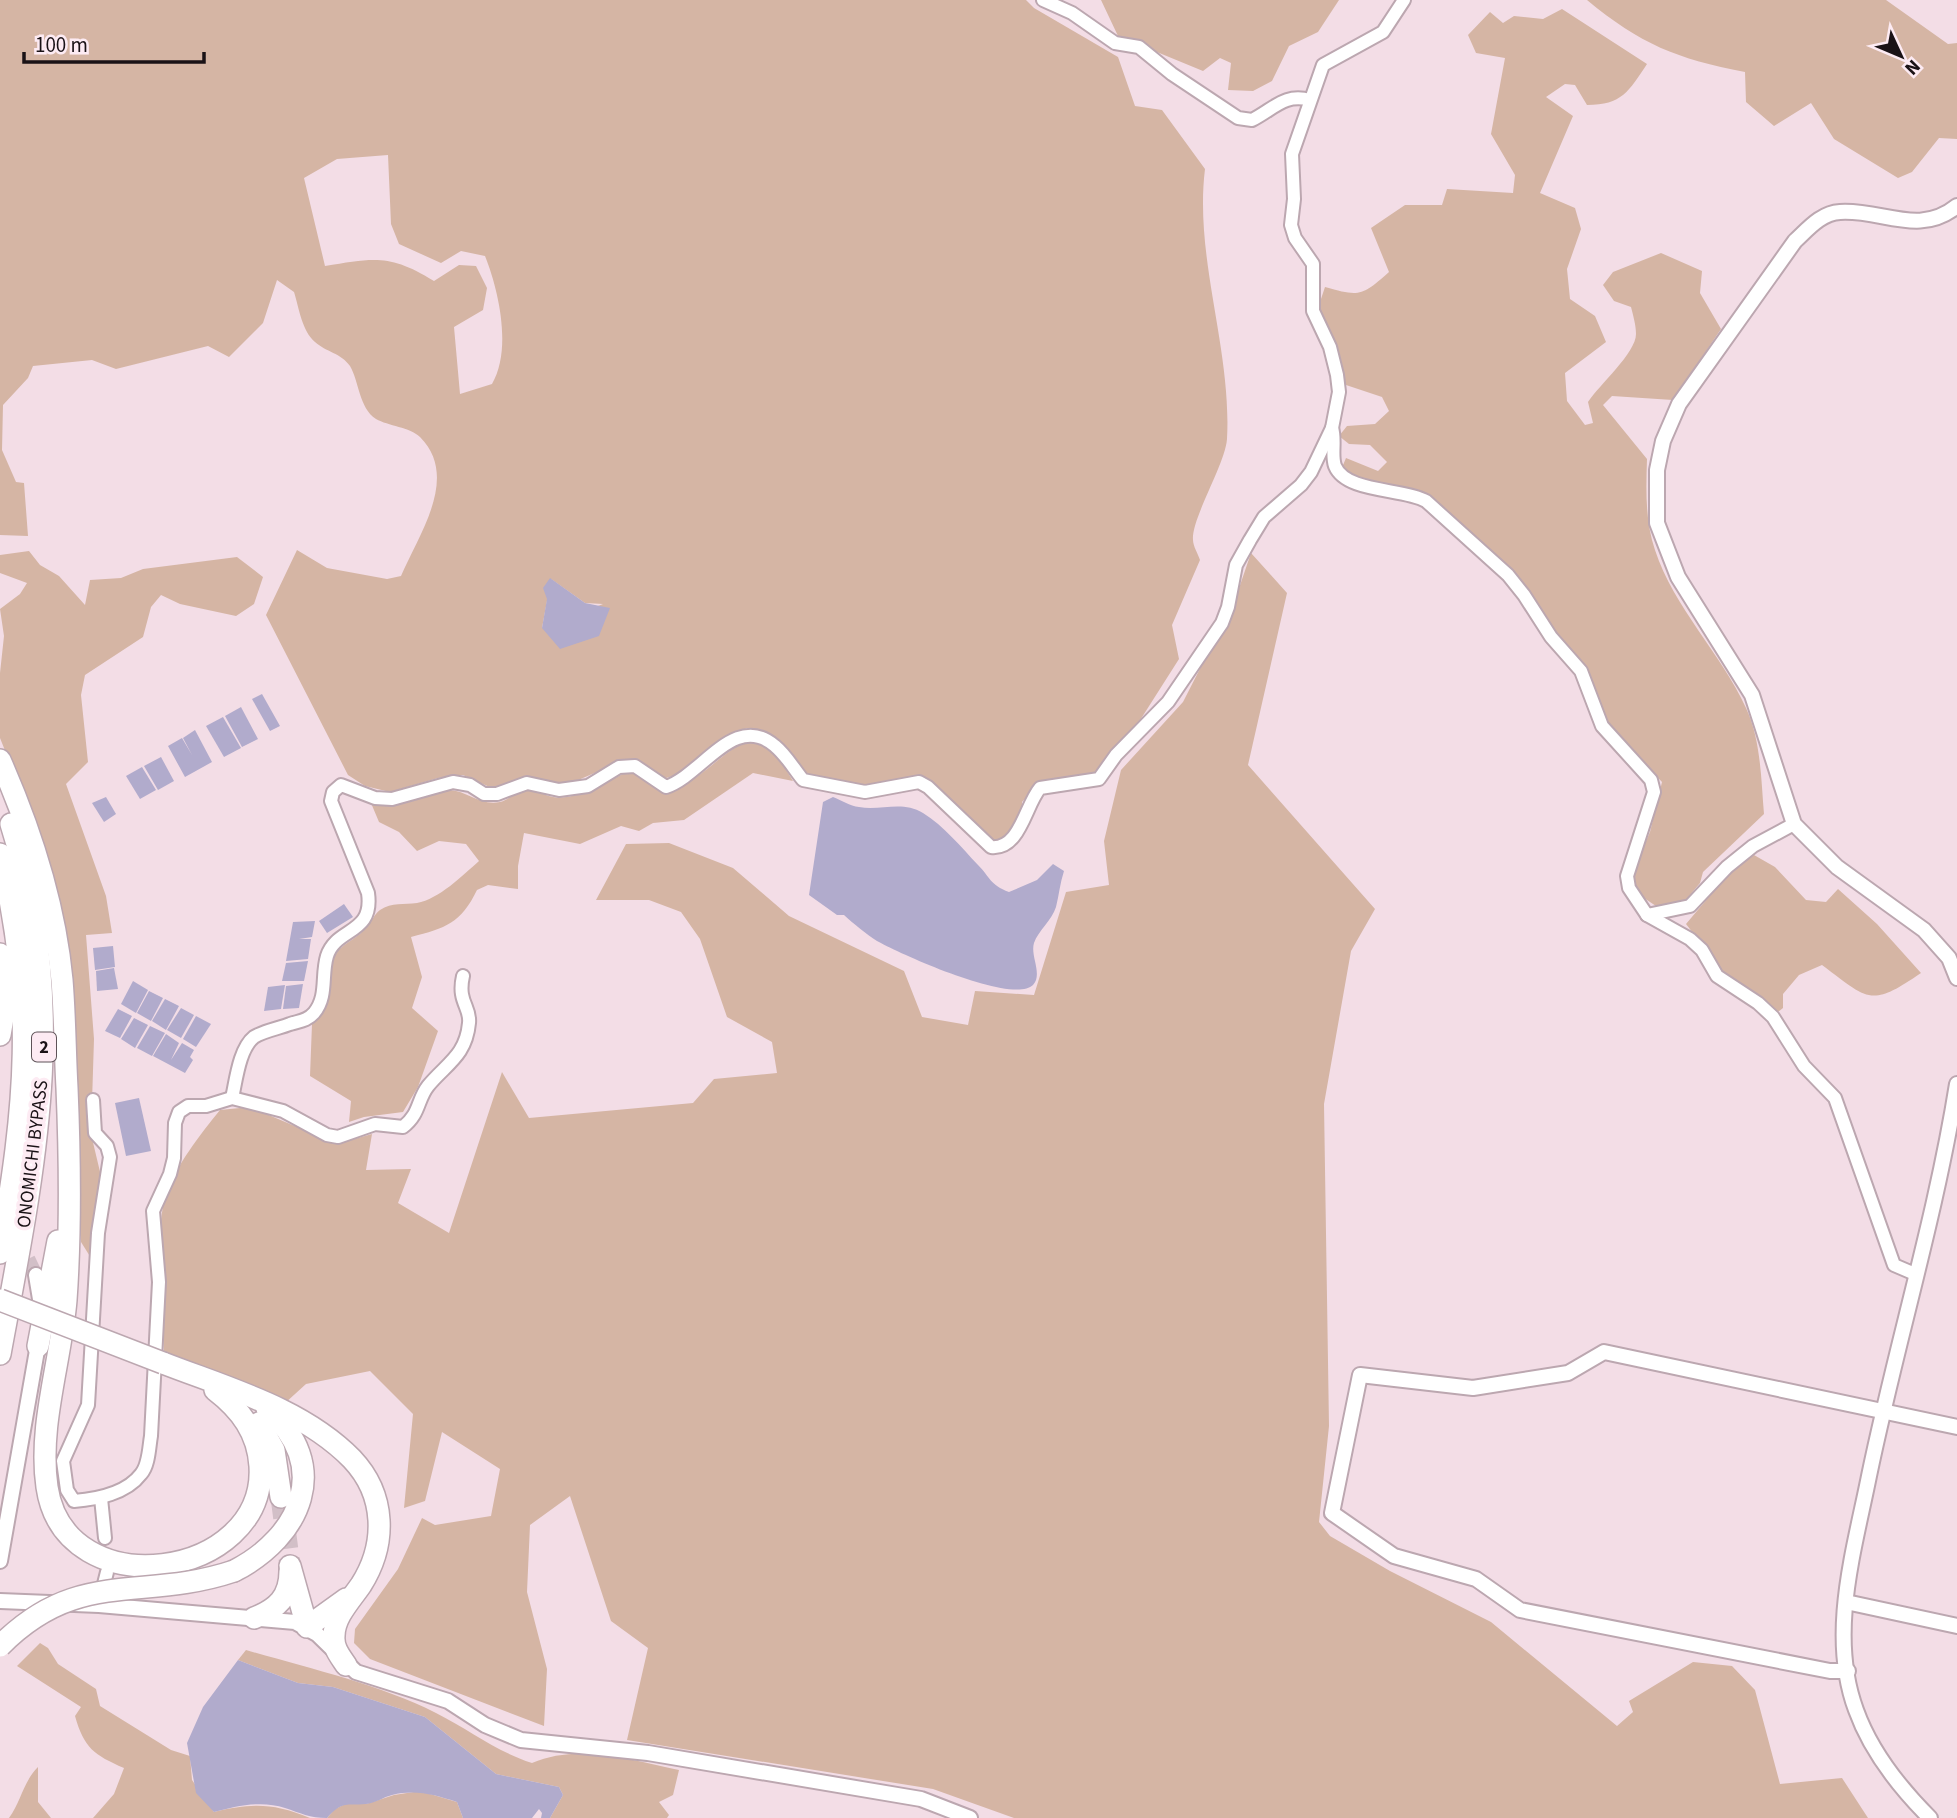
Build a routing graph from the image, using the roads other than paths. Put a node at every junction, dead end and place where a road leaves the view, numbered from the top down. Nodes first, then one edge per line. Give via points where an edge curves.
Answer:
1 (1043, 0) edge
2 (1404, 0) edge
3 (1310, 100) junction
4 (1957, 206) edge
5 (1332, 428) junction
6 (0, 760) edge
7 (0, 789) edge
8 (1794, 824) junction
9 (0, 853) edge
10 (1647, 915) junction
11 (0, 954) edge
12 (463, 976) dead end
13 (1957, 978) edge
14 (0, 1035) edge
15 (1957, 1084) edge
16 (232, 1098) junction
17 (93, 1100) dead end
18 (69, 1128) junction
19 (0, 1253) tunnel mouth
20 (1915, 1274) junction
21 (36, 1275) tunnel mouth
22 (0, 1300) edge
23 (0, 1307) edge
24 (38, 1346) junction
25 (0, 1354) edge
26 (162, 1366) junction
27 (215, 1390) junction
28 (238, 1392) junction
29 (1882, 1413) junction
30 (1957, 1427) edge
31 (281, 1497) tunnel mouth
32 (101, 1499) junction
33 (106, 1538) dead end
34 (0, 1561) edge
35 (107, 1572) dead end
36 (359, 1589) junction
37 (0, 1601) edge
38 (1846, 1602) junction
39 (99, 1605) junction
40 (254, 1618) junction
41 (1957, 1626) edge
42 (307, 1627) junction
43 (0, 1646) edge
44 (346, 1665) junction
45 (1848, 1671) junction
46 (970, 1818) edge
47 (1930, 1818) edge

1 - 3 street via 1072,13 1115,43 1139,47 1238,118 1252,120 1283,99
2 - 3 street via 1383,32 1322,65
3 - 5 street via 1292,154 1291,225 1313,264 1313,311 1338,375
4 - 8 street via 1921,222 1840,212 1813,223 1795,241 1679,404 1663,440 1655,498 1667,554 1752,695
5 - 10 street via 1335,466 1342,474 1359,486 1413,494 1426,501 1508,575 1581,671 1602,726 1651,780 1654,792 1627,876 1629,888
5 - 16 street via 1311,472 1265,517 1250,540 1236,565 1222,623 1168,702 1099,779 1040,788 1013,838 1000,848 991,847 919,782 865,792 803,780 776,747 762,737 746,734 728,741 701,767 666,787 635,766 619,767 587,786 559,790 527,783 484,794 453,782 392,799 375,798 341,785 331,801 370,906 362,924 327,955 322,1000 316,1011 308,1019 254,1037 245,1051
6 - 18 highway via 36,856 53,926 62,978
7 - 25 highway, ONOMICHI BYPASS / 2 via 35,926 44,1027 34,1167
8 - 10 street via 1753,846 1690,906
8 - 13 street via 1837,867 1924,930 1949,958
9 - 19 highway, ONOMICHI BYPASS / 2 via 17,934 26,1032 21,1123
10 - 20 street via 1690,939 1717,976 1773,1017 1804,1066 1835,1098 1895,1265
11 - 14 highway via 5,1006
12 - 16 street via 459,993 470,1021 460,1055 426,1088 415,1118 403,1128 375,1124 338,1137 282,1111
15 - 20 street
16 - 32 street via 188,1106 179,1112 175,1123 172,1166 153,1211 159,1282 147,1460 142,1474
17 - 32 street via 95,1133 110,1157 97,1233 88,1405 63,1461 67,1490 74,1502
18 - 24 highway via 60,1227
18 - 27 highway via 68,1265 45,1468 54,1514 72,1539 109,1562 160,1565 204,1552 236,1529 258,1488 259,1456 245,1419
20 - 29 street
21 - 24 street via 42,1310
22 - 26 highway, bridge
23 - 26 highway
24 - 34 street
26 - 27 highway
26 - 28 highway
27 - 31 highway via 262,1425 274,1450
28 - 36 highway via 317,1431 351,1458 369,1481 379,1506 379,1541
28 - 43 highway, bridge via 262,1406 288,1432 302,1466 301,1503 281,1537 234,1571 192,1582 106,1590 65,1600 29,1620
29 - 30 street
29 - 38 street
29 - 45 street via 1604,1352 1568,1373 1473,1388 1360,1375 1332,1513 1394,1556 1476,1579 1520,1610
32 - 33 street
35 - 39 street
36 - 42 highway
36 - 44 highway via 334,1630 335,1648
37 - 39 street
38 - 41 street
38 - 45 street via 1843,1634
39 - 40 street
40 - 42 street
40 - 42 highway via 284,1599 290,1566
42 - 44 street
44 - 46 street via 366,1676 448,1701 485,1725 522,1740 648,1753 921,1799
45 - 47 street via 1856,1710 1878,1753 1898,1786

